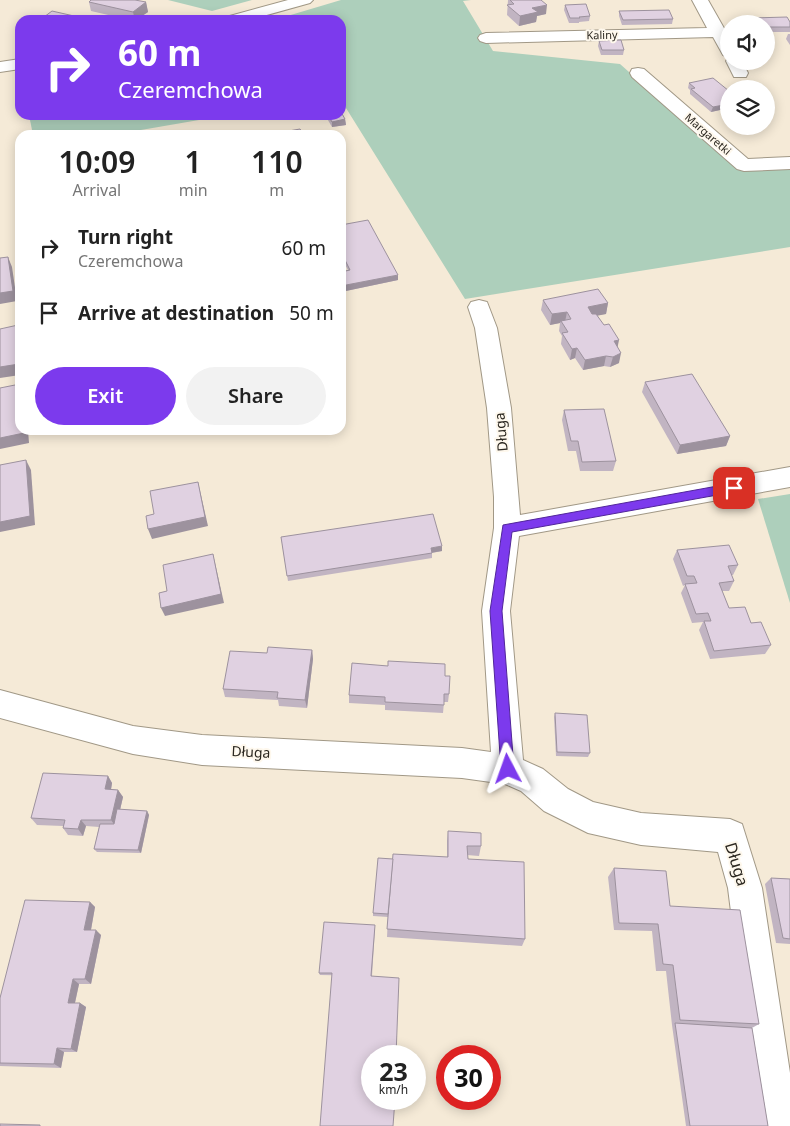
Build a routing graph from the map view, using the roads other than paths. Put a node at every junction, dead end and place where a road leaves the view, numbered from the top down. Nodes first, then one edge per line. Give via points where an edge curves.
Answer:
1 (305, 0) edge
2 (700, 0) edge
3 (264, 15) edge
4 (718, 32) junction
5 (720, 36) edge
6 (486, 38) dead end
7 (15, 65) edge
8 (0, 67) edge
9 (638, 73) dead end
10 (790, 163) edge
11 (479, 307) dead end
12 (790, 477) edge
13 (507, 528) junction
14 (0, 704) edge
15 (508, 769) junction
16 (778, 1126) edge

1 - 3 street
2 - 4 street
4 - 5 street
4 - 6 street, Kaliny
7 - 8 street
9 - 10 street, Margaretki via 744,165
11 - 13 street, Długa via 486,328 499,408
12 - 13 street
13 - 15 street, Długa via 496,611
14 - 15 street, Długa via 133,740 202,750 462,763
15 - 16 street, Długa via 532,780 556,800 588,817 641,829 730,836 745,888

